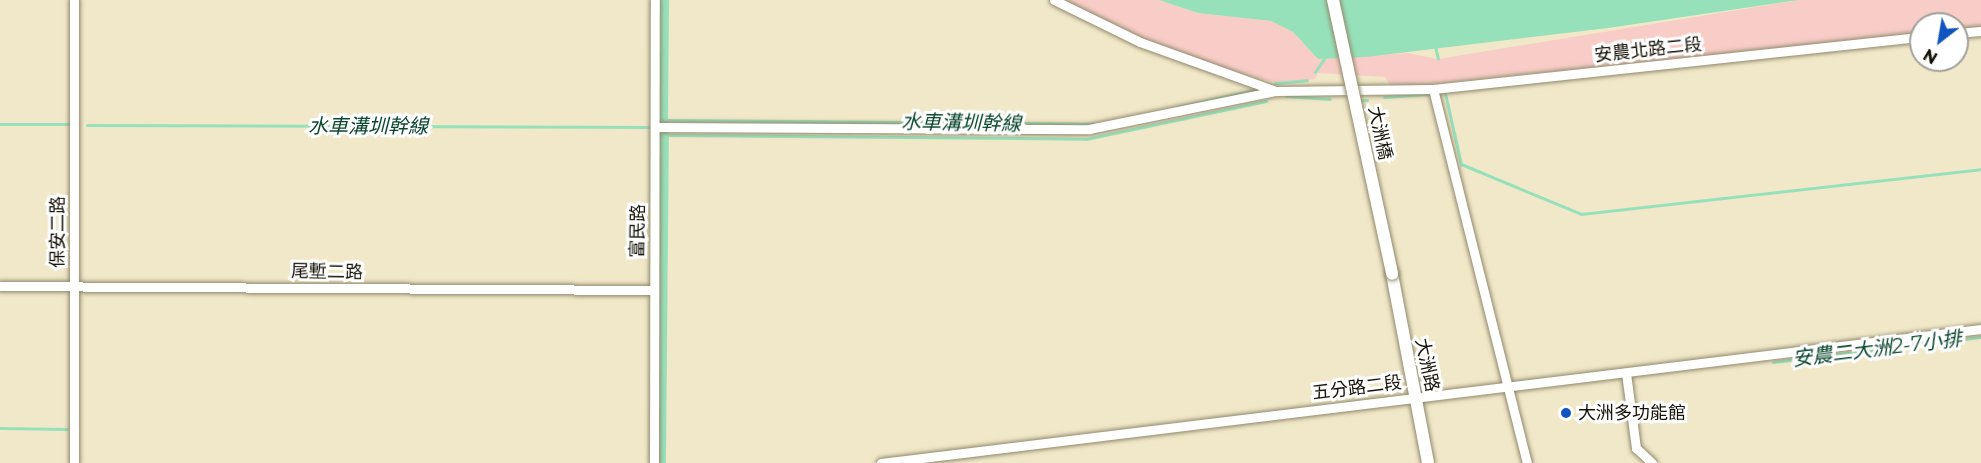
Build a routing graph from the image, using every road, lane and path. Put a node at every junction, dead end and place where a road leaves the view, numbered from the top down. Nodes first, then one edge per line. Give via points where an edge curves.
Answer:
1 (74, 0) edge
2 (655, 0) edge
3 (1054, 0) edge
4 (1333, 0) edge
5 (1909, 38) edge
6 (1433, 90) junction
7 (1276, 91) junction
8 (656, 127) junction
9 (1392, 274) joint
10 (0, 285) edge
11 (75, 286) junction
12 (654, 290) junction
13 (1981, 329) edge
14 (1626, 373) junction
15 (1510, 388) junction
16 (1415, 398) junction
17 (74, 463) edge
18 (654, 463) edge
19 (881, 463) edge
20 (1428, 463) edge
21 (1527, 463) edge
22 (1652, 463) edge

1 - 11 street, 保安二路
2 - 8 street, 富民路
3 - 7 street via 1140,42
4 - 9 street, 大洲橋, bridge
5 - 6 street, 安農北路二段
6 - 7 street, 安農北路二段
6 - 15 street
7 - 8 street via 1089,129
8 - 12 street, 富民路
9 - 16 street, 大洲路
10 - 11 street, 尾塹二路
11 - 12 street, 尾塹二路
11 - 17 street, 保安二路
12 - 18 street, 富民路
13 - 14 street, 五分路二段
14 - 15 street, 五分路二段
14 - 22 street via 1636,448
15 - 16 street, 五分路二段
15 - 21 street
16 - 19 street, 五分路二段
16 - 20 street, 大洲路

